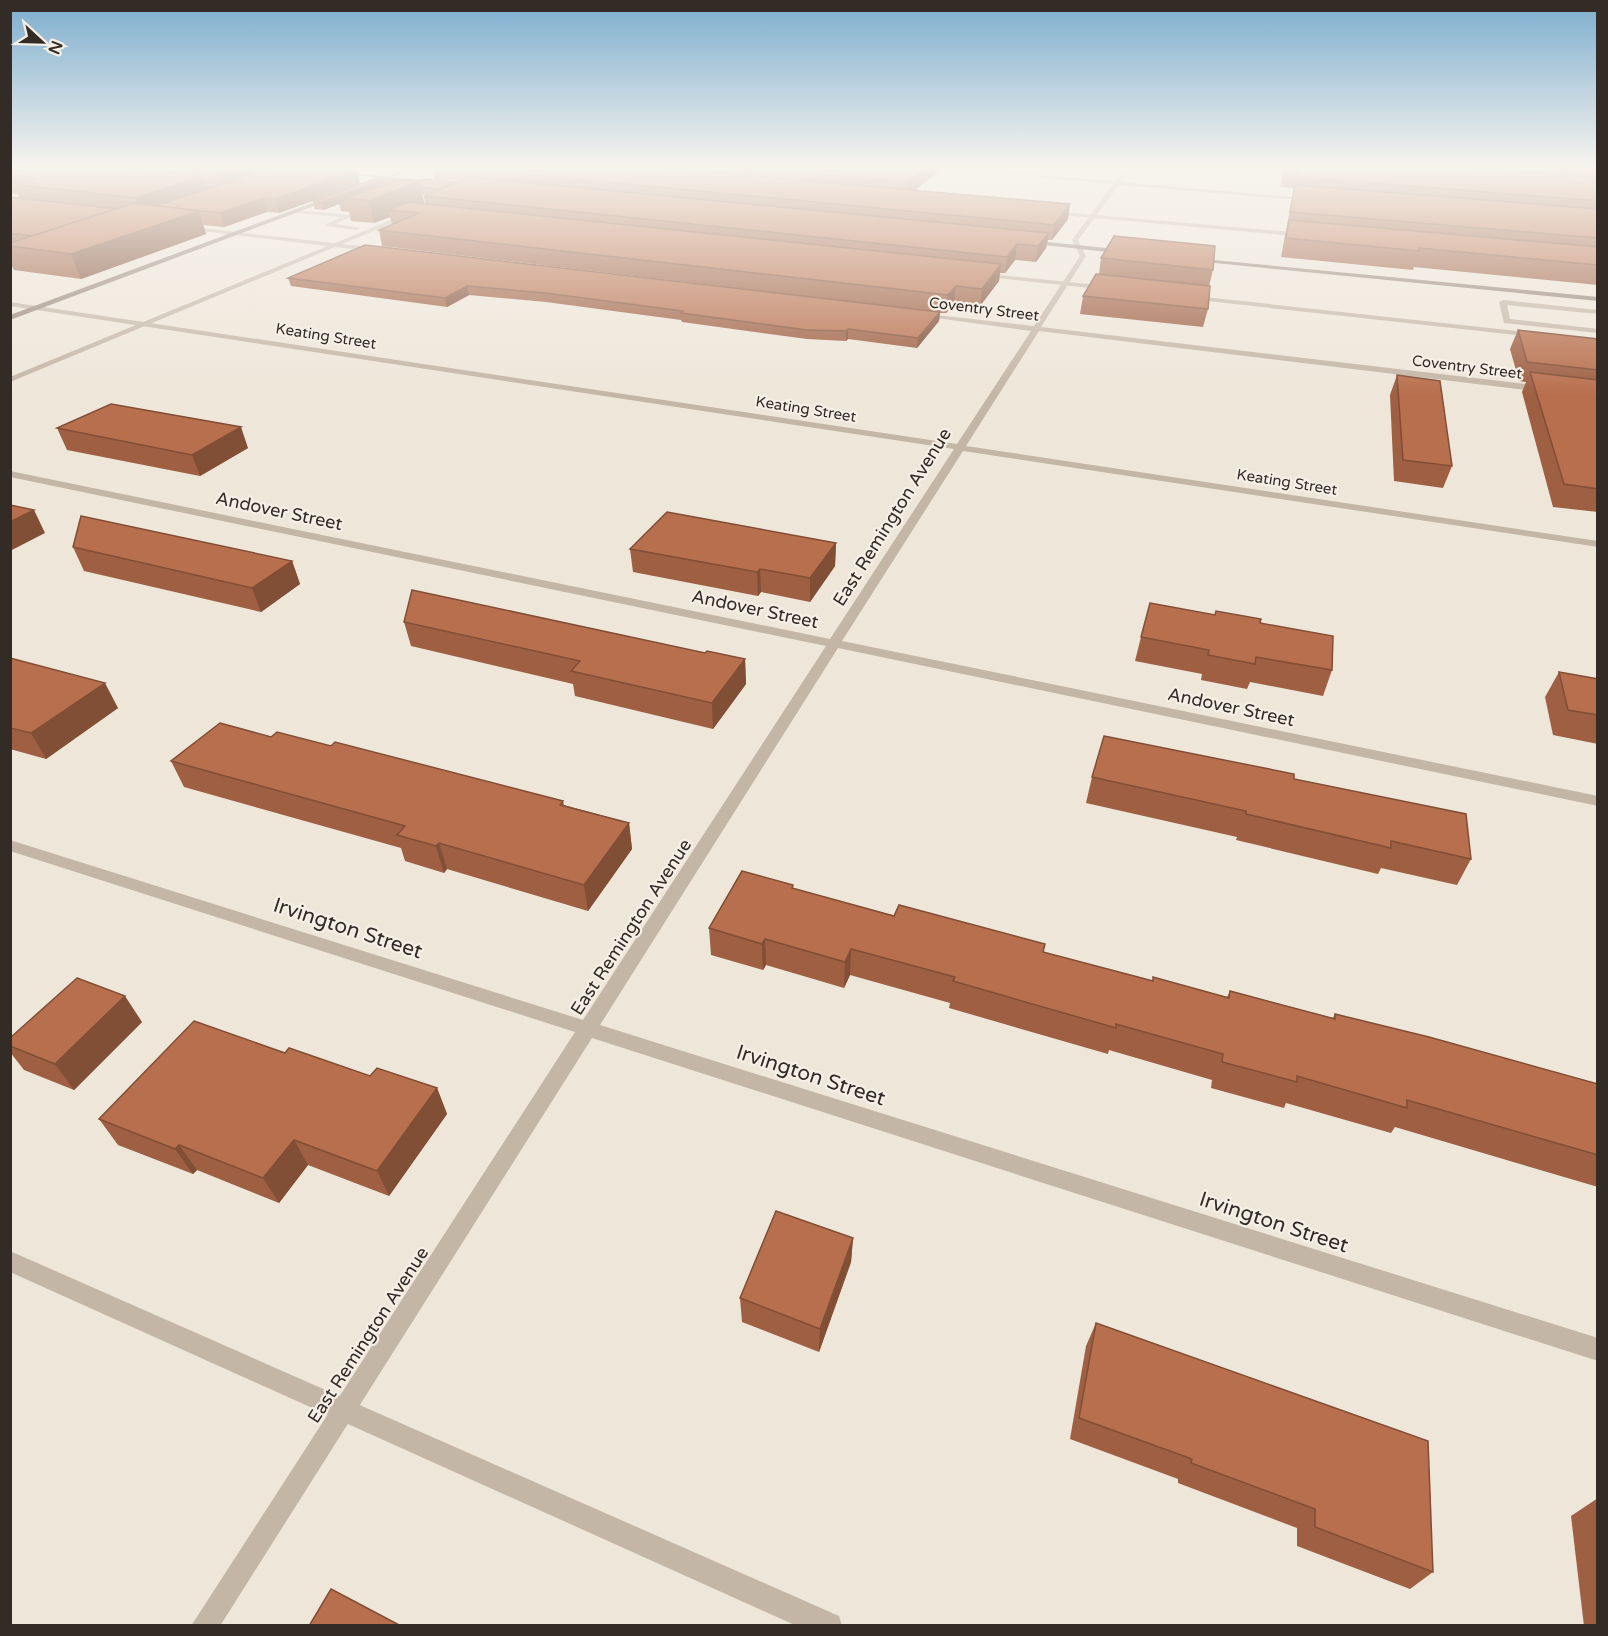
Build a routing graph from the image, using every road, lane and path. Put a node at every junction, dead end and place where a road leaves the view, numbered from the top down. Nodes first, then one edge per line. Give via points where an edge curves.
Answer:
1 (209, 243) edge
2 (320, 243) edge
3 (338, 243) edge
4 (1042, 243) edge
5 (1076, 243) edge
6 (334, 245) junction
7 (1078, 247) junction
8 (382, 251) edge
9 (1131, 252) edge
10 (1185, 258) edge
11 (969, 273) edge
12 (1064, 283) junction
13 (1112, 289) edge
14 (1183, 296) edge
15 (1585, 298) junction
16 (1598, 299) edge
17 (10, 304) edge
18 (38, 308) junction
19 (1594, 312) edge
20 (915, 315) edge
21 (10, 318) edge
22 (146, 324) junction
23 (1034, 329) junction
24 (1598, 331) edge
25 (1538, 335) edge
26 (10, 381) edge
27 (1551, 390) edge
28 (960, 447) junction
29 (10, 474) edge
30 (1598, 544) edge
31 (835, 644) junction
32 (1598, 801) edge
33 (10, 845) edge
34 (588, 1029) junction
35 (10, 1261) edge
36 (1598, 1350) edge
37 (343, 1410) junction
38 (204, 1626) edge
39 (829, 1626) edge

1 - 18 main road
2 - 6 street
3 - 6 street
4 - 7 main road
5 - 7 street
6 - 8 street
6 - 22 street
7 - 9 main road
7 - 12 street, East Remington Avenue via 1083,256
10 - 15 main road
11 - 12 street
12 - 13 street
12 - 23 street, East Remington Avenue
14 - 25 street
15 - 16 main road
15 - 19 street
17 - 18 street, Keating Street
18 - 21 main road
18 - 22 street, Keating Street
19 - 24 street via 1503,302 1507,321
20 - 23 street, Coventry Street
22 - 26 street
22 - 28 street, Keating Street
23 - 27 street, Coventry Street
23 - 28 street, East Remington Avenue
28 - 30 street, Keating Street
28 - 31 street, East Remington Avenue
29 - 31 street, Andover Street
31 - 32 street, Andover Street
31 - 34 street, East Remington Avenue
33 - 34 street, Irvington Street
34 - 36 street, Irvington Street
34 - 37 street, East Remington Avenue
35 - 37 street
37 - 38 street, East Remington Avenue
37 - 39 street

